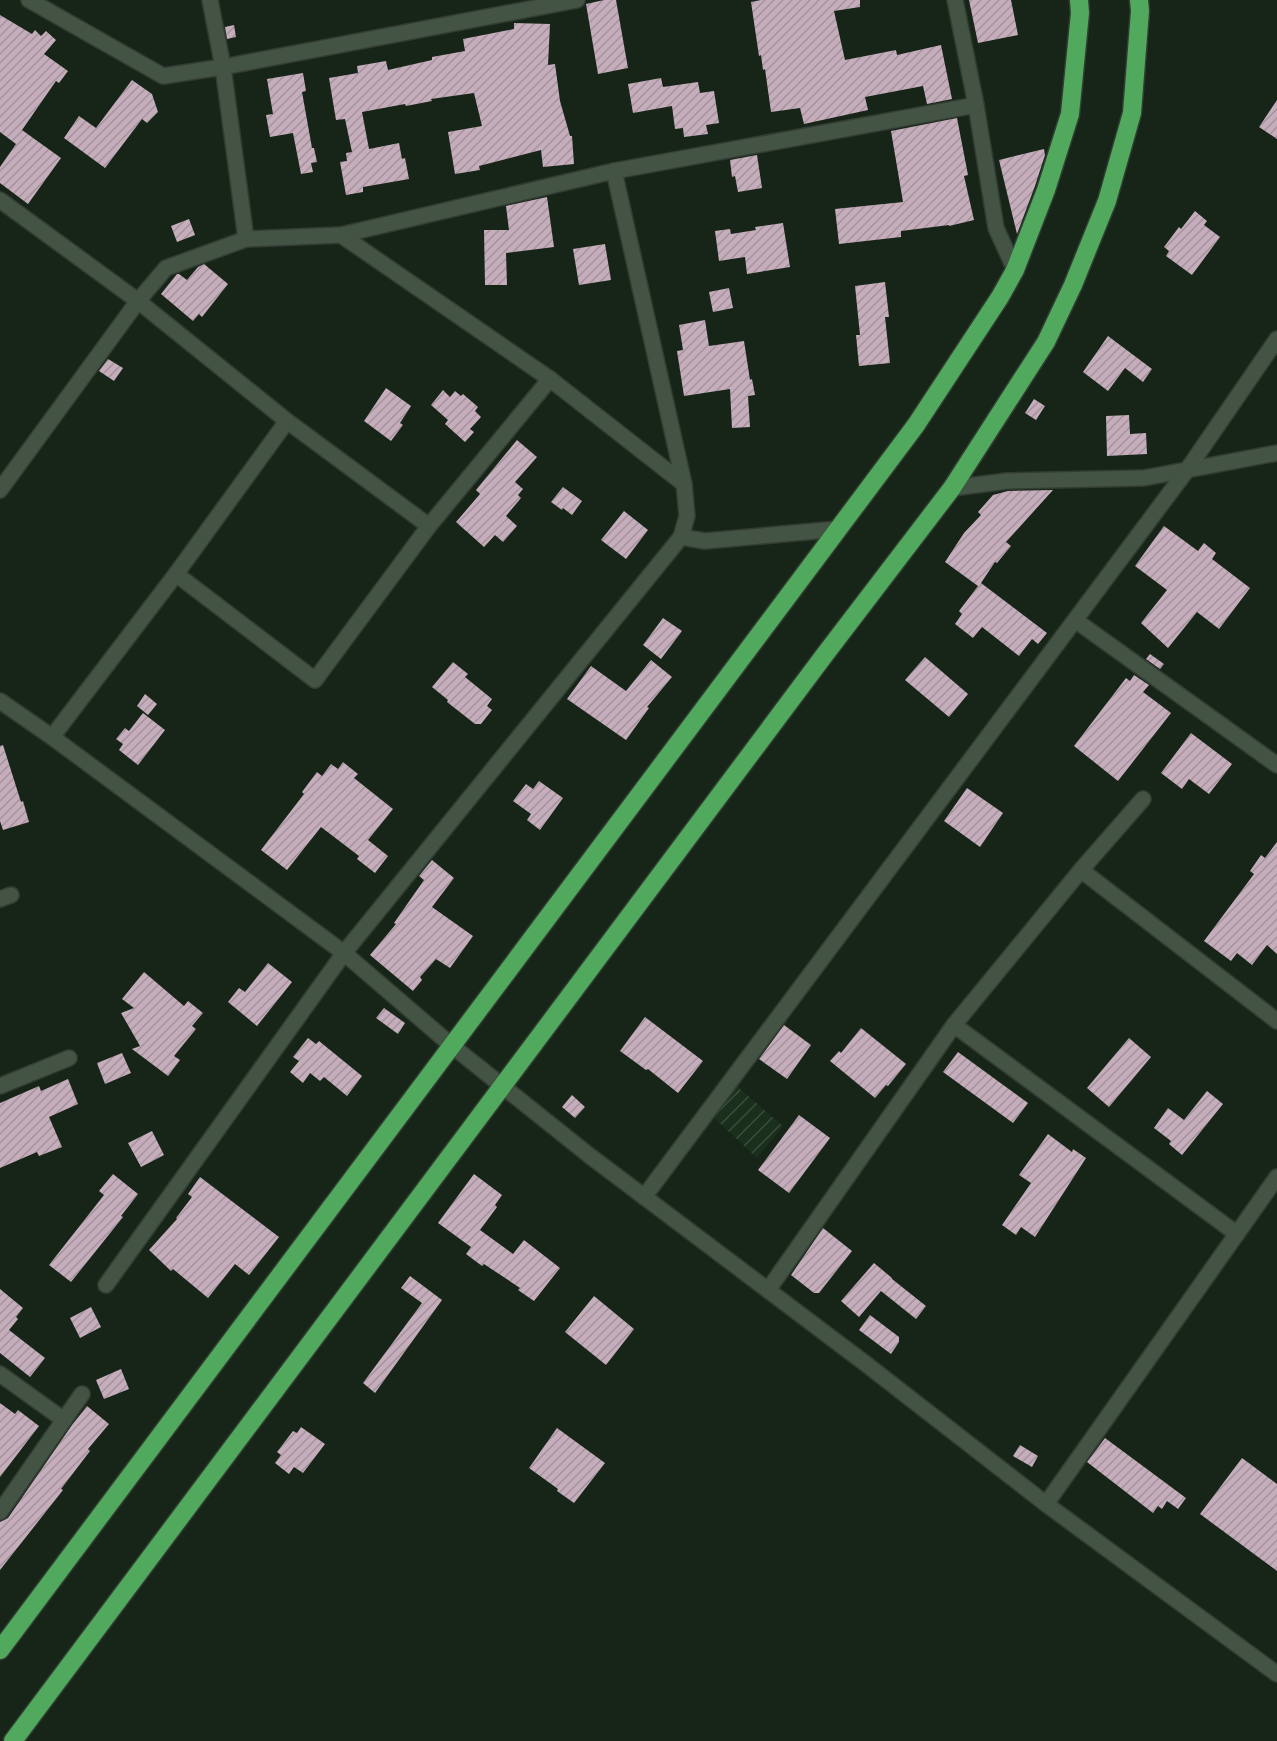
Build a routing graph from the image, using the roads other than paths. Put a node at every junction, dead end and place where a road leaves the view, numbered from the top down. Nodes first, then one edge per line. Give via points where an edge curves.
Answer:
1 (29, 0) edge
2 (210, 0) edge
3 (578, 0) edge
4 (955, 0) edge
5 (1079, 0) edge
6 (1139, 0) edge
7 (223, 68) junction
8 (976, 105) junction
9 (614, 171) junction
10 (0, 200) edge
11 (341, 235) junction
12 (246, 239) junction
13 (1015, 270) junction
14 (138, 301) junction
15 (1277, 339) edge
16 (550, 379) junction
17 (287, 421) junction
18 (1277, 453) edge
19 (1187, 470) junction
20 (684, 484) junction
21 (952, 488) junction
22 (0, 490) edge
23 (429, 526) junction
24 (838, 529) junction
25 (681, 537) junction
26 (176, 574) junction
27 (1076, 620) junction
28 (0, 701) edge
29 (52, 737) junction
30 (1277, 765) edge
31 (1143, 799) dead end
32 (1081, 870) junction
33 (344, 953) junction
34 (1277, 1021) edge
35 (954, 1025) junction
36 (451, 1045) junction
37 (69, 1058) dead end
38 (0, 1086) edge
39 (502, 1087) junction
40 (1277, 1177) edge
41 (644, 1197) junction
42 (1237, 1234) junction
43 (106, 1285) dead end
44 (768, 1290) junction
45 (0, 1374) edge
46 (82, 1394) dead end
47 (64, 1420) junction
48 (3, 1502) edge
49 (1046, 1504) junction
50 (0, 1650) edge
51 (1277, 1674) edge
52 (13, 1741) edge

1 - 7 street via 163,76
2 - 7 street
3 - 7 street
4 - 8 street
5 - 13 highway via 1070,114 1050,180
6 - 21 highway via 1132,113 1107,201 1046,342
7 - 12 street
8 - 9 street
8 - 13 street via 996,228
9 - 11 street
9 - 20 street
10 - 14 street
11 - 12 street
11 - 16 street
12 - 14 street via 166,268
13 - 24 highway via 916,425
14 - 17 street
14 - 22 street
15 - 19 street
16 - 20 street
16 - 23 street
17 - 23 street
17 - 26 street
18 - 19 street
19 - 21 street via 1144,478 1007,481
19 - 27 street
20 - 25 street via 687,516
21 - 39 highway
23 - 26 street via 315,680
24 - 25 street via 705,541
24 - 36 highway
25 - 33 street
26 - 29 street
27 - 30 street
27 - 41 street
28 - 29 street
29 - 33 street
31 - 32 street
32 - 34 street
32 - 35 street
33 - 36 street
33 - 43 street
35 - 42 street
35 - 44 street
36 - 39 street
36 - 50 highway
37 - 38 street
39 - 41 street
39 - 52 highway
40 - 42 street
41 - 44 street
42 - 49 street
44 - 49 street
45 - 47 street
46 - 47 street
47 - 48 street
49 - 51 street

